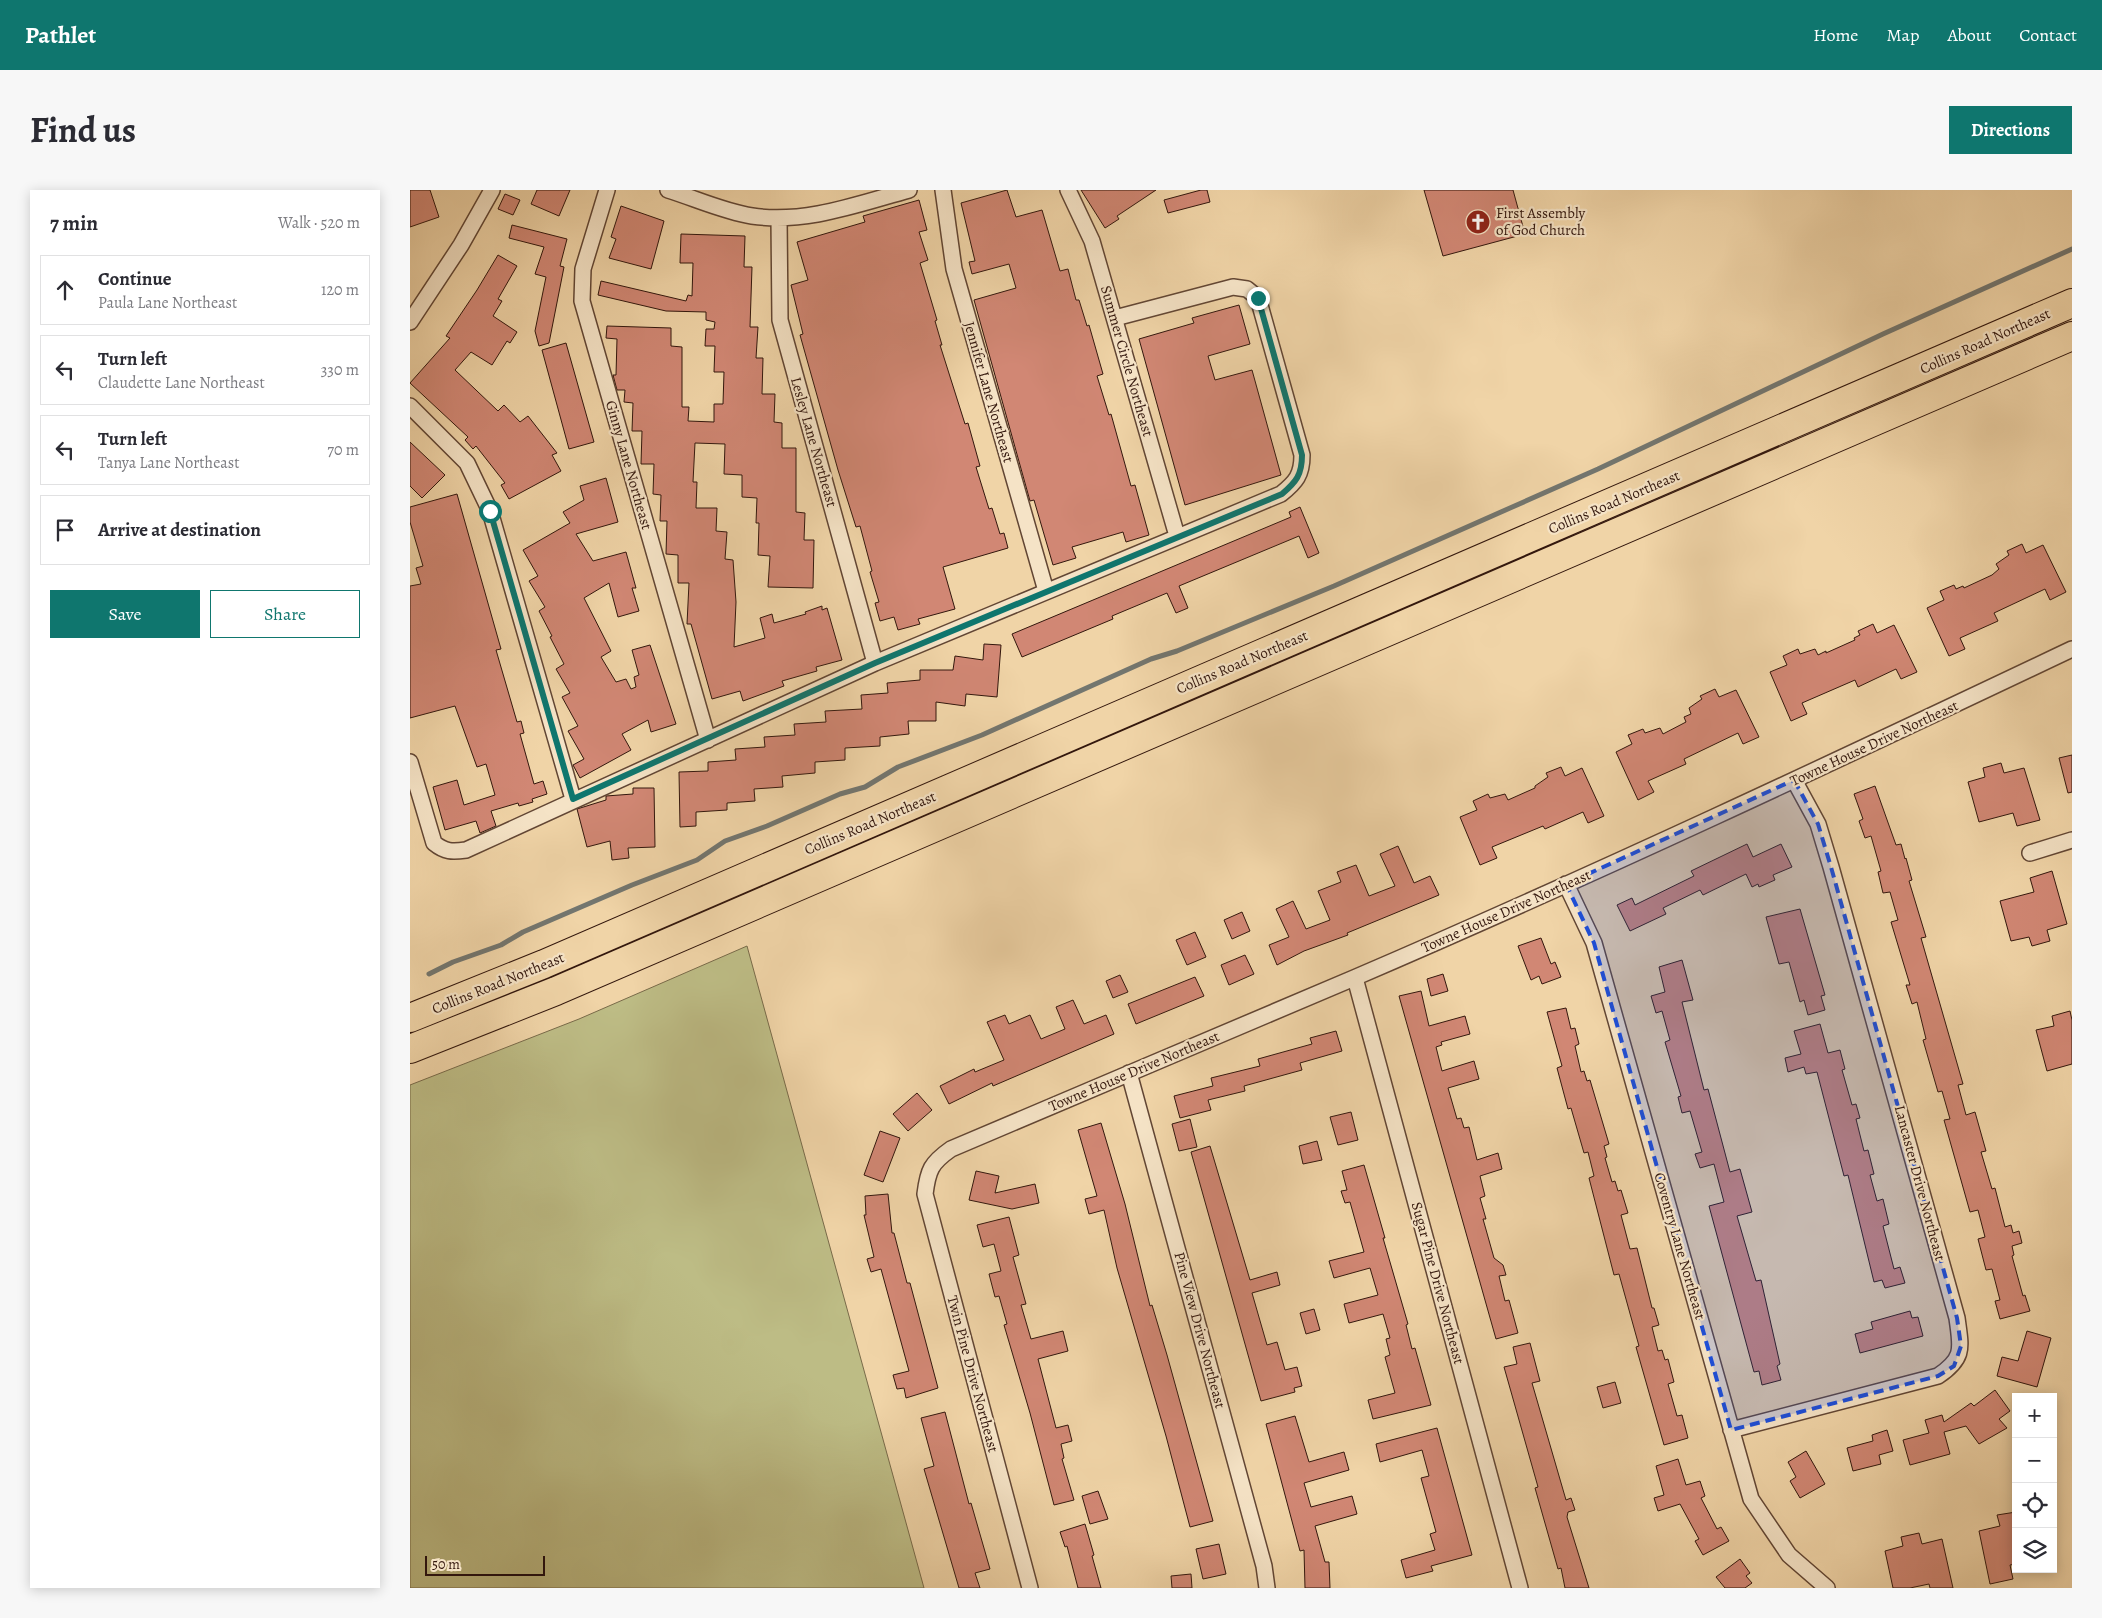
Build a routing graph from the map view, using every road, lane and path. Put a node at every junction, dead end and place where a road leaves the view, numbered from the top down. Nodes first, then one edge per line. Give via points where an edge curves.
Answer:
1 (492, 190) edge
2 (607, 190) edge
3 (668, 190) edge
4 (908, 190) edge
5 (943, 190) edge
6 (1068, 190) edge
7 (779, 218) junction
8 (2072, 303) edge
9 (1115, 318) junction
10 (410, 322) edge
11 (2072, 336) edge
12 (410, 406) edge
13 (1177, 536) junction
14 (1046, 591) junction
15 (2072, 650) edge
16 (875, 663) junction
17 (708, 740) junction
18 (410, 762) edge
19 (1794, 780) junction
20 (573, 799) junction
21 (2072, 840) edge
22 (2030, 853) dead end
23 (1566, 884) junction
24 (1355, 978) junction
25 (410, 1018) edge
26 (410, 1049) edge
27 (1129, 1072) junction
28 (935, 1161) joint
29 (1731, 1430) junction
30 (1030, 1588) edge
31 (1267, 1588) edge
32 (1520, 1588) edge
33 (1827, 1588) edge

1 - 10 street
2 - 17 street, Ginny Lane Northeast via 583,269 582,301
3 - 7 street via 751,216
4 - 7 street via 819,214
5 - 14 street, Jennifer Lane Northeast via 954,269
6 - 9 street, Summer Circle Northeast via 1092,241
7 - 16 street, Lesley Lane Northeast via 780,320
8 - 25 highway, Collins Road Northeast via 544,964
9 - 13 street, Summer Circle Northeast
9 - 13 street via 1233,287 1247,289 1258,298 1302,455 1302,471 1296,482 1282,494
11 - 26 highway, Collins Road Northeast via 592,976
12 - 20 street via 467,463 490,511
13 - 14 street
14 - 16 street
15 - 19 street, Towne House Drive Northeast
16 - 17 street
17 - 20 street
18 - 20 street via 434,843 443,850 453,852 472,847
19 - 23 street, Towne House Drive Northeast
19 - 29 street, Lancaster Drive Northeast via 1818,824 1831,867 1957,1318 1961,1346 1954,1366 1938,1376
21 - 22 street
23 - 24 street, Towne House Drive Northeast
23 - 29 street, Coventry Lane Northeast via 1594,943
24 - 27 street, Towne House Drive Northeast
24 - 32 street, Sugar Pine Drive Northeast
27 - 28 street, Towne House Drive Northeast via 951,1148
27 - 31 street, Pine View Drive Northeast via 1264,1566
28 - 30 street, Twin Pine Drive Northeast via 927,1176 925,1194
29 - 33 street, Coventry Lane Northeast via 1751,1499 1789,1554

